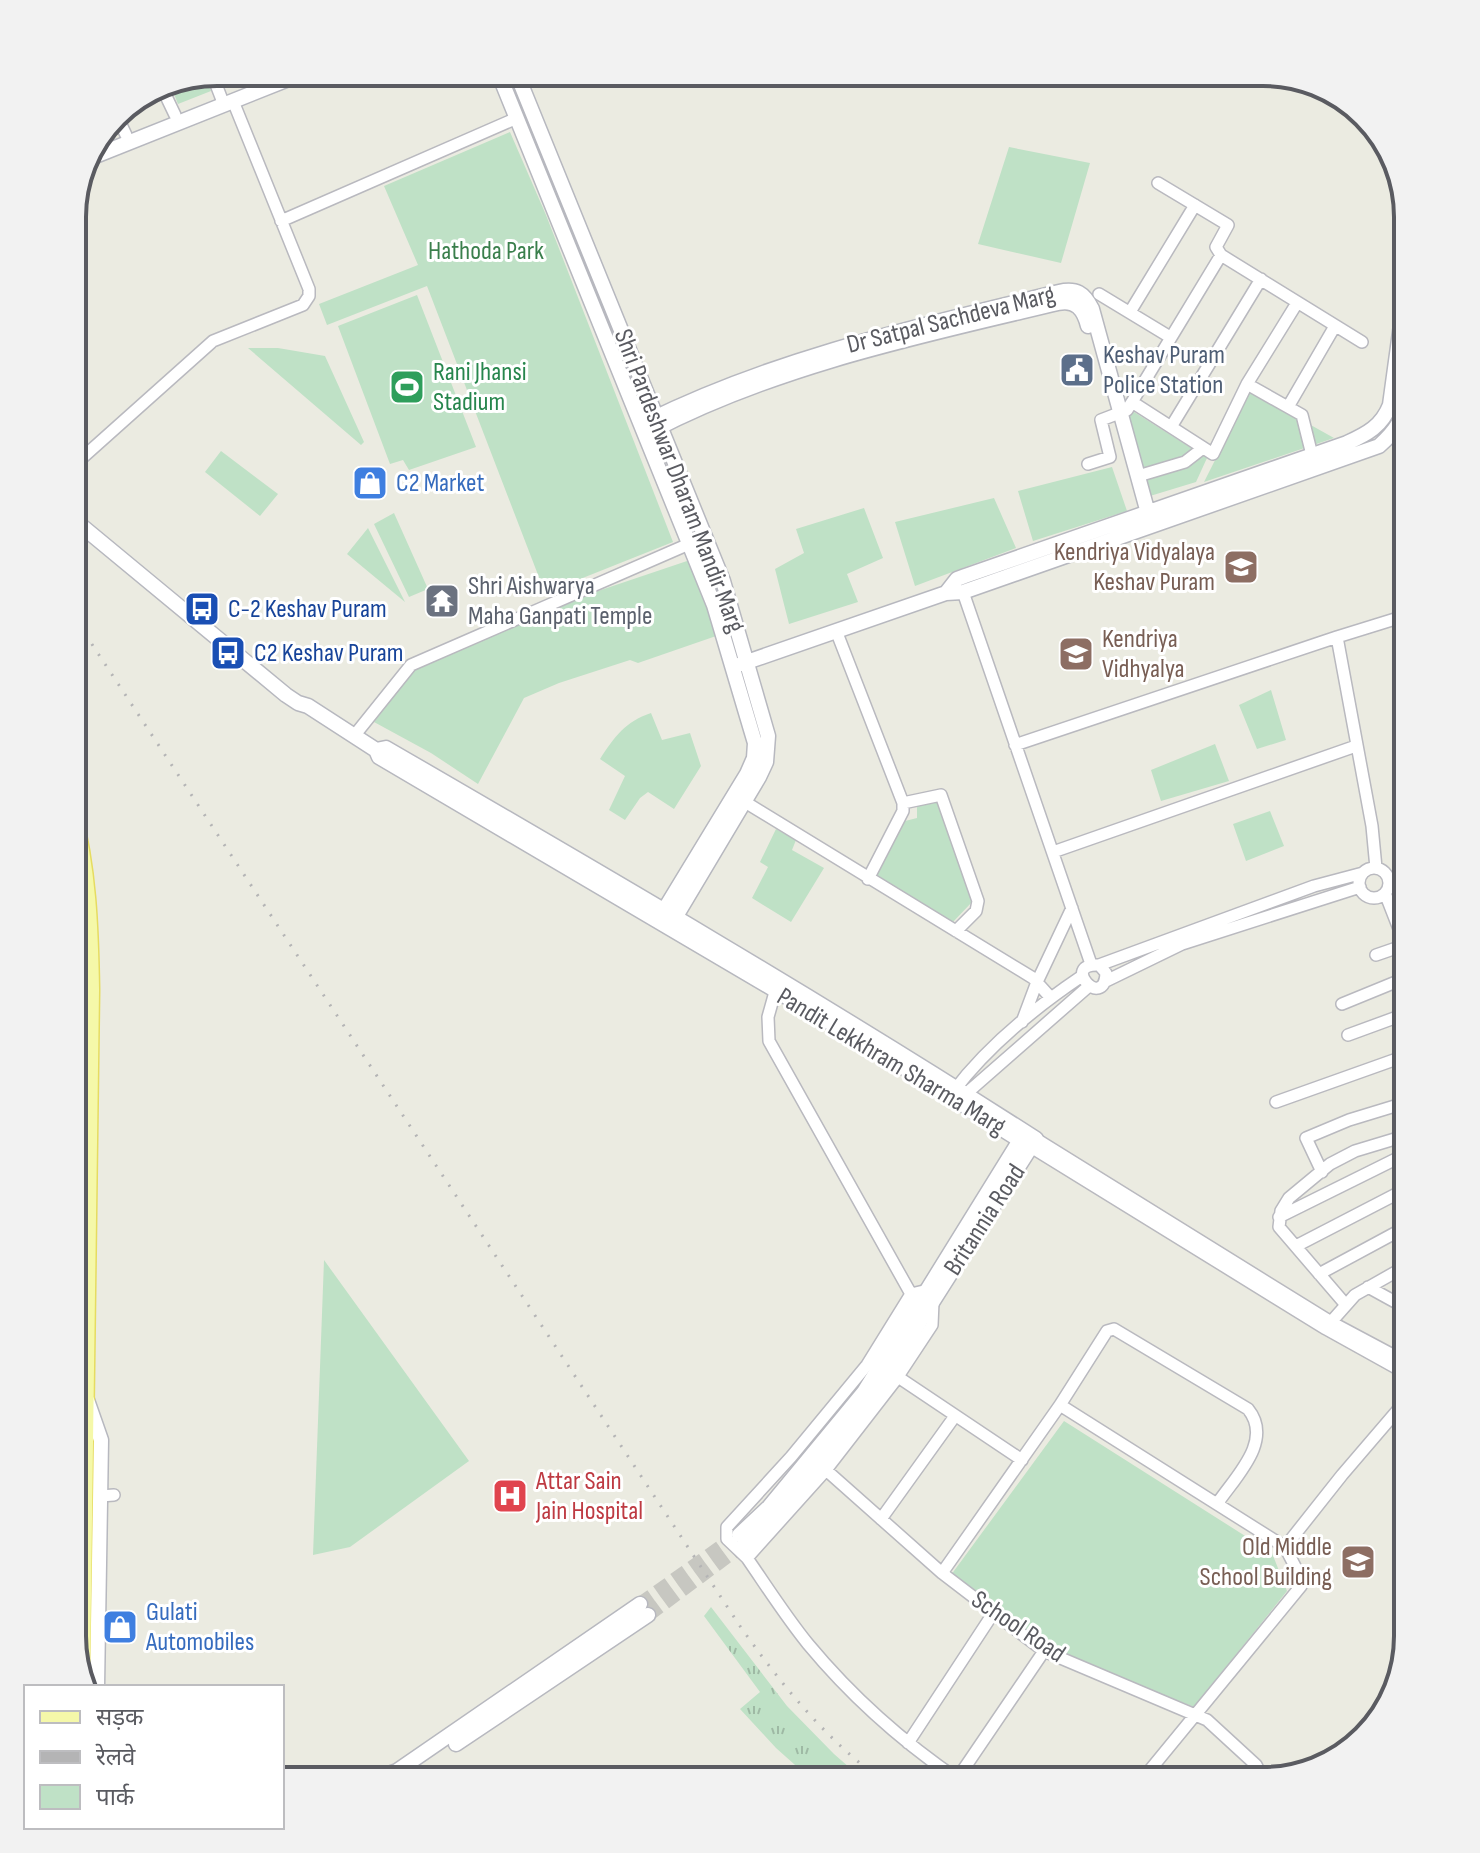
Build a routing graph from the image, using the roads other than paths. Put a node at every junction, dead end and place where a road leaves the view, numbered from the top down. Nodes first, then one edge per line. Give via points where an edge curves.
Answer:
1 (218, 86) edge
2 (248, 86) edge
3 (267, 86) edge
4 (504, 86) edge
5 (522, 86) edge
6 (166, 97) edge
7 (226, 101) junction
8 (175, 115) junction
9 (517, 118) junction
10 (122, 127) edge
11 (126, 135) junction
12 (111, 141) edge
13 (103, 152) edge
14 (1158, 183) dead end
15 (1195, 205) junction
16 (281, 221) junction
17 (1221, 255) junction
18 (1261, 279) junction
19 (1099, 294) dead end
20 (1297, 303) junction
21 (1130, 312) junction
22 (1335, 326) junction
23 (1170, 337) junction
24 (1362, 342) dead end
25 (1394, 376) edge
26 (1247, 384) junction
27 (1288, 407) junction
28 (1122, 410) junction
29 (1394, 421) edge
30 (658, 422) junction
31 (1171, 427) junction
32 (643, 430) junction
33 (1373, 430) junction
34 (1394, 432) edge
35 (1203, 448) junction
36 (86, 454) edge
37 (1312, 455) junction
38 (1088, 464) dead end
39 (1138, 476) junction
40 (86, 520) edge
41 (1145, 520) junction
42 (86, 529) edge
43 (689, 544) junction
44 (963, 592) junction
45 (946, 593) junction
46 (1394, 619) edge
47 (837, 633) junction
48 (1337, 637) junction
49 (231, 644) junction
50 (771, 655) junction
51 (748, 662) junction
52 (732, 667) junction
53 (754, 685) junction
54 (354, 736) junction
55 (1015, 745) junction
56 (1356, 746) junction
57 (745, 802) junction
58 (903, 803) junction
59 (1053, 852) junction
60 (1376, 868) junction
61 (1363, 873) junction
62 (86, 878) edge
63 (868, 879) junction
64 (1394, 885) edge
65 (1360, 887) junction
66 (1387, 888) junction
67 (1394, 903) edge
68 (1072, 908) junction
69 (667, 918) junction
70 (956, 931) junction
71 (1394, 951) edge
72 (1376, 955) dead end
73 (1095, 964) junction
74 (1086, 981) junction
75 (1106, 981) junction
76 (1037, 982) junction
77 (1394, 983) edge
78 (775, 992) junction
79 (1051, 998) junction
80 (1342, 1004) dead end
81 (1394, 1018) edge
82 (1022, 1022) junction
83 (1348, 1035) dead end
84 (1394, 1060) edge
85 (958, 1093) junction
86 (1276, 1102) dead end
87 (1394, 1106) edge
88 (1028, 1139) junction
89 (1394, 1139) edge
90 (1394, 1160) edge
91 (1322, 1172) junction
92 (1394, 1195) edge
93 (1279, 1217) junction
94 (1394, 1234) edge
95 (1296, 1246) junction
96 (1394, 1273) edge
97 (1319, 1274) junction
98 (1368, 1287) junction
99 (911, 1294) junction
100 (930, 1296) junction
101 (86, 1300) edge
102 (1393, 1300) edge
103 (1346, 1305) junction
104 (1331, 1322) junction
105 (1394, 1356) edge
106 (1394, 1367) edge
107 (898, 1377) junction
108 (86, 1398) edge
109 (1060, 1405) junction
110 (1394, 1414) edge
111 (955, 1416) junction
112 (1022, 1460) junction
113 (826, 1470) junction
114 (1217, 1504) junction
115 (881, 1519) junction
116 (743, 1546) junction
117 (1285, 1547) junction
118 (942, 1573) junction
119 (644, 1610) tunnel mouth
120 (994, 1612) junction
121 (1044, 1651) junction
122 (97, 1685) edge
123 (1195, 1714) junction
124 (908, 1743) junction
125 (408, 1767) edge
126 (940, 1767) edge
127 (967, 1767) edge
128 (1152, 1767) edge
129 (1257, 1767) edge

1 - 7 street
2 - 7 main road
3 - 7 main road
4 - 9 main road, Shri Pardeshwar Dharam Mandir Marg
5 - 30 main road, Shri Pardeshwar Dharam Mandir Marg
6 - 8 street
7 - 8 main road
7 - 13 main road
7 - 16 street
8 - 11 main road
9 - 16 street
9 - 32 main road, Shri Pardeshwar Dharam Mandir Marg
10 - 11 street
11 - 12 main road
14 - 15 street
15 - 17 street via 1228,225 1216,247
15 - 21 street
16 - 36 street via 309,289 303,305 213,341
17 - 18 street
17 - 23 street
18 - 20 street
18 - 31 street
19 - 21 street
20 - 22 street
20 - 26 street
21 - 23 street
22 - 24 street
22 - 27 street
23 - 28 street
25 - 33 main road via 1390,405
26 - 27 street
26 - 35 street via 1213,454
27 - 37 street via 1302,415
28 - 30 main road, Dr Satpal Sachdeva Marg via 1092,309 1086,297 1069,290 817,354 710,392
28 - 31 street
28 - 38 street via 1101,420 1110,457
28 - 39 main road, Dr Satpal Sachdeva Marg
28 - 41 main road
29 - 33 street
30 - 32 main road, Dr Satpal Sachdeva Marg
30 - 51 main road, Shri Pardeshwar Dharam Mandir Marg via 723,581
31 - 35 street
32 - 43 main road, Shri Pardeshwar Dharam Mandir Marg
33 - 37 main road
34 - 41 main road via 1379,446
35 - 39 street via 1185,462
37 - 41 main road
39 - 41 main road, Dr Satpal Sachdeva Marg
40 - 49 main road, Pandit Lekkhram Sharma Marg
41 - 44 main road
41 - 45 main road via 965,576
42 - 49 main road, Pandit Lekkhram Sharma Marg
43 - 52 main road, Shri Pardeshwar Dharam Mandir Marg
43 - 54 street via 411,665
44 - 45 main road
44 - 55 street
45 - 47 main road
46 - 48 street
47 - 50 main road
47 - 58 street
48 - 55 street
48 - 56 street
49 - 54 main road, Pandit Lekkhram Sharma Marg
50 - 51 main road
50 - 53 main road
51 - 52 main road
51 - 53 main road, Shri Pardeshwar Dharam Mandir Marg
52 - 69 main road, Shri Pardeshwar Dharam Mandir Marg via 751,726 754,758
53 - 57 main road, Shri Pardeshwar Dharam Mandir Marg via 768,750
54 - 69 main road, Pandit Lekkhram Sharma Marg via 379,757
55 - 59 street
56 - 59 street
56 - 60 street
57 - 63 street
57 - 69 main road, Shri Pardeshwar Dharam Mandir Marg
58 - 63 street
58 - 70 street via 941,795 978,901 976,911
59 - 68 street
60 - 61 street
60 - 66 street via 1385,872
61 - 65 street
61 - 73 street
62 - 101 main road
63 - 70 street
64 - 66 street
65 - 66 street via 1370,897
65 - 75 street via 1182,944
66 - 67 street
68 - 73 street
68 - 76 street
69 - 78 main road, Pandit Lekkhram Sharma Marg
69 - 85 main road, Pandit Lekkhram Sharma Marg
70 - 76 street
71 - 72 street
73 - 74 street via 1085,969
73 - 75 street via 1106,973
74 - 75 street via 1100,986
74 - 79 street
74 - 85 street
76 - 79 street
76 - 82 street
77 - 80 street
78 - 85 main road, Pandit Lekkhram Sharma Marg
78 - 99 street via 769,1041
79 - 82 street
81 - 83 street
82 - 85 street
84 - 86 street
85 - 88 main road, Pandit Lekkhram Sharma Marg
87 - 91 street via 1306,1138
88 - 100 main road, Britannia Road
88 - 104 street
88 - 106 street, Pandit Lekkhram Sharma Marg
89 - 91 street via 1355,1151
90 - 93 street
91 - 93 street via 1289,1198
92 - 95 street
93 - 95 street via 1279,1227
94 - 97 street
95 - 97 street
96 - 98 street
97 - 103 street
98 - 102 street
98 - 103 street
99 - 100 street
99 - 116 street via 867,1365 727,1527 727,1539
100 - 107 street via 932,1325
100 - 116 main road, Britannia Road via 872,1397 777,1515
103 - 104 street
104 - 105 street
107 - 111 street
107 - 113 street
108 - 122 main road via 101,1440 107,1495
109 - 112 street
109 - 114 street
109 - 114 street via 1107,1331 1114,1329 1248,1409 1256,1421 1257,1444
110 - 117 street
111 - 112 street
111 - 115 street
112 - 118 street
113 - 115 street, School Road
113 - 116 street
114 - 117 street
115 - 118 street, School Road
116 - 124 street via 808,1644
117 - 123 street via 1301,1586
118 - 120 street, School Road
119 - 125 main road
120 - 121 street, School Road
120 - 124 street
121 - 123 street, School Road
121 - 127 street
123 - 128 street
123 - 129 street, School Road
124 - 126 street

